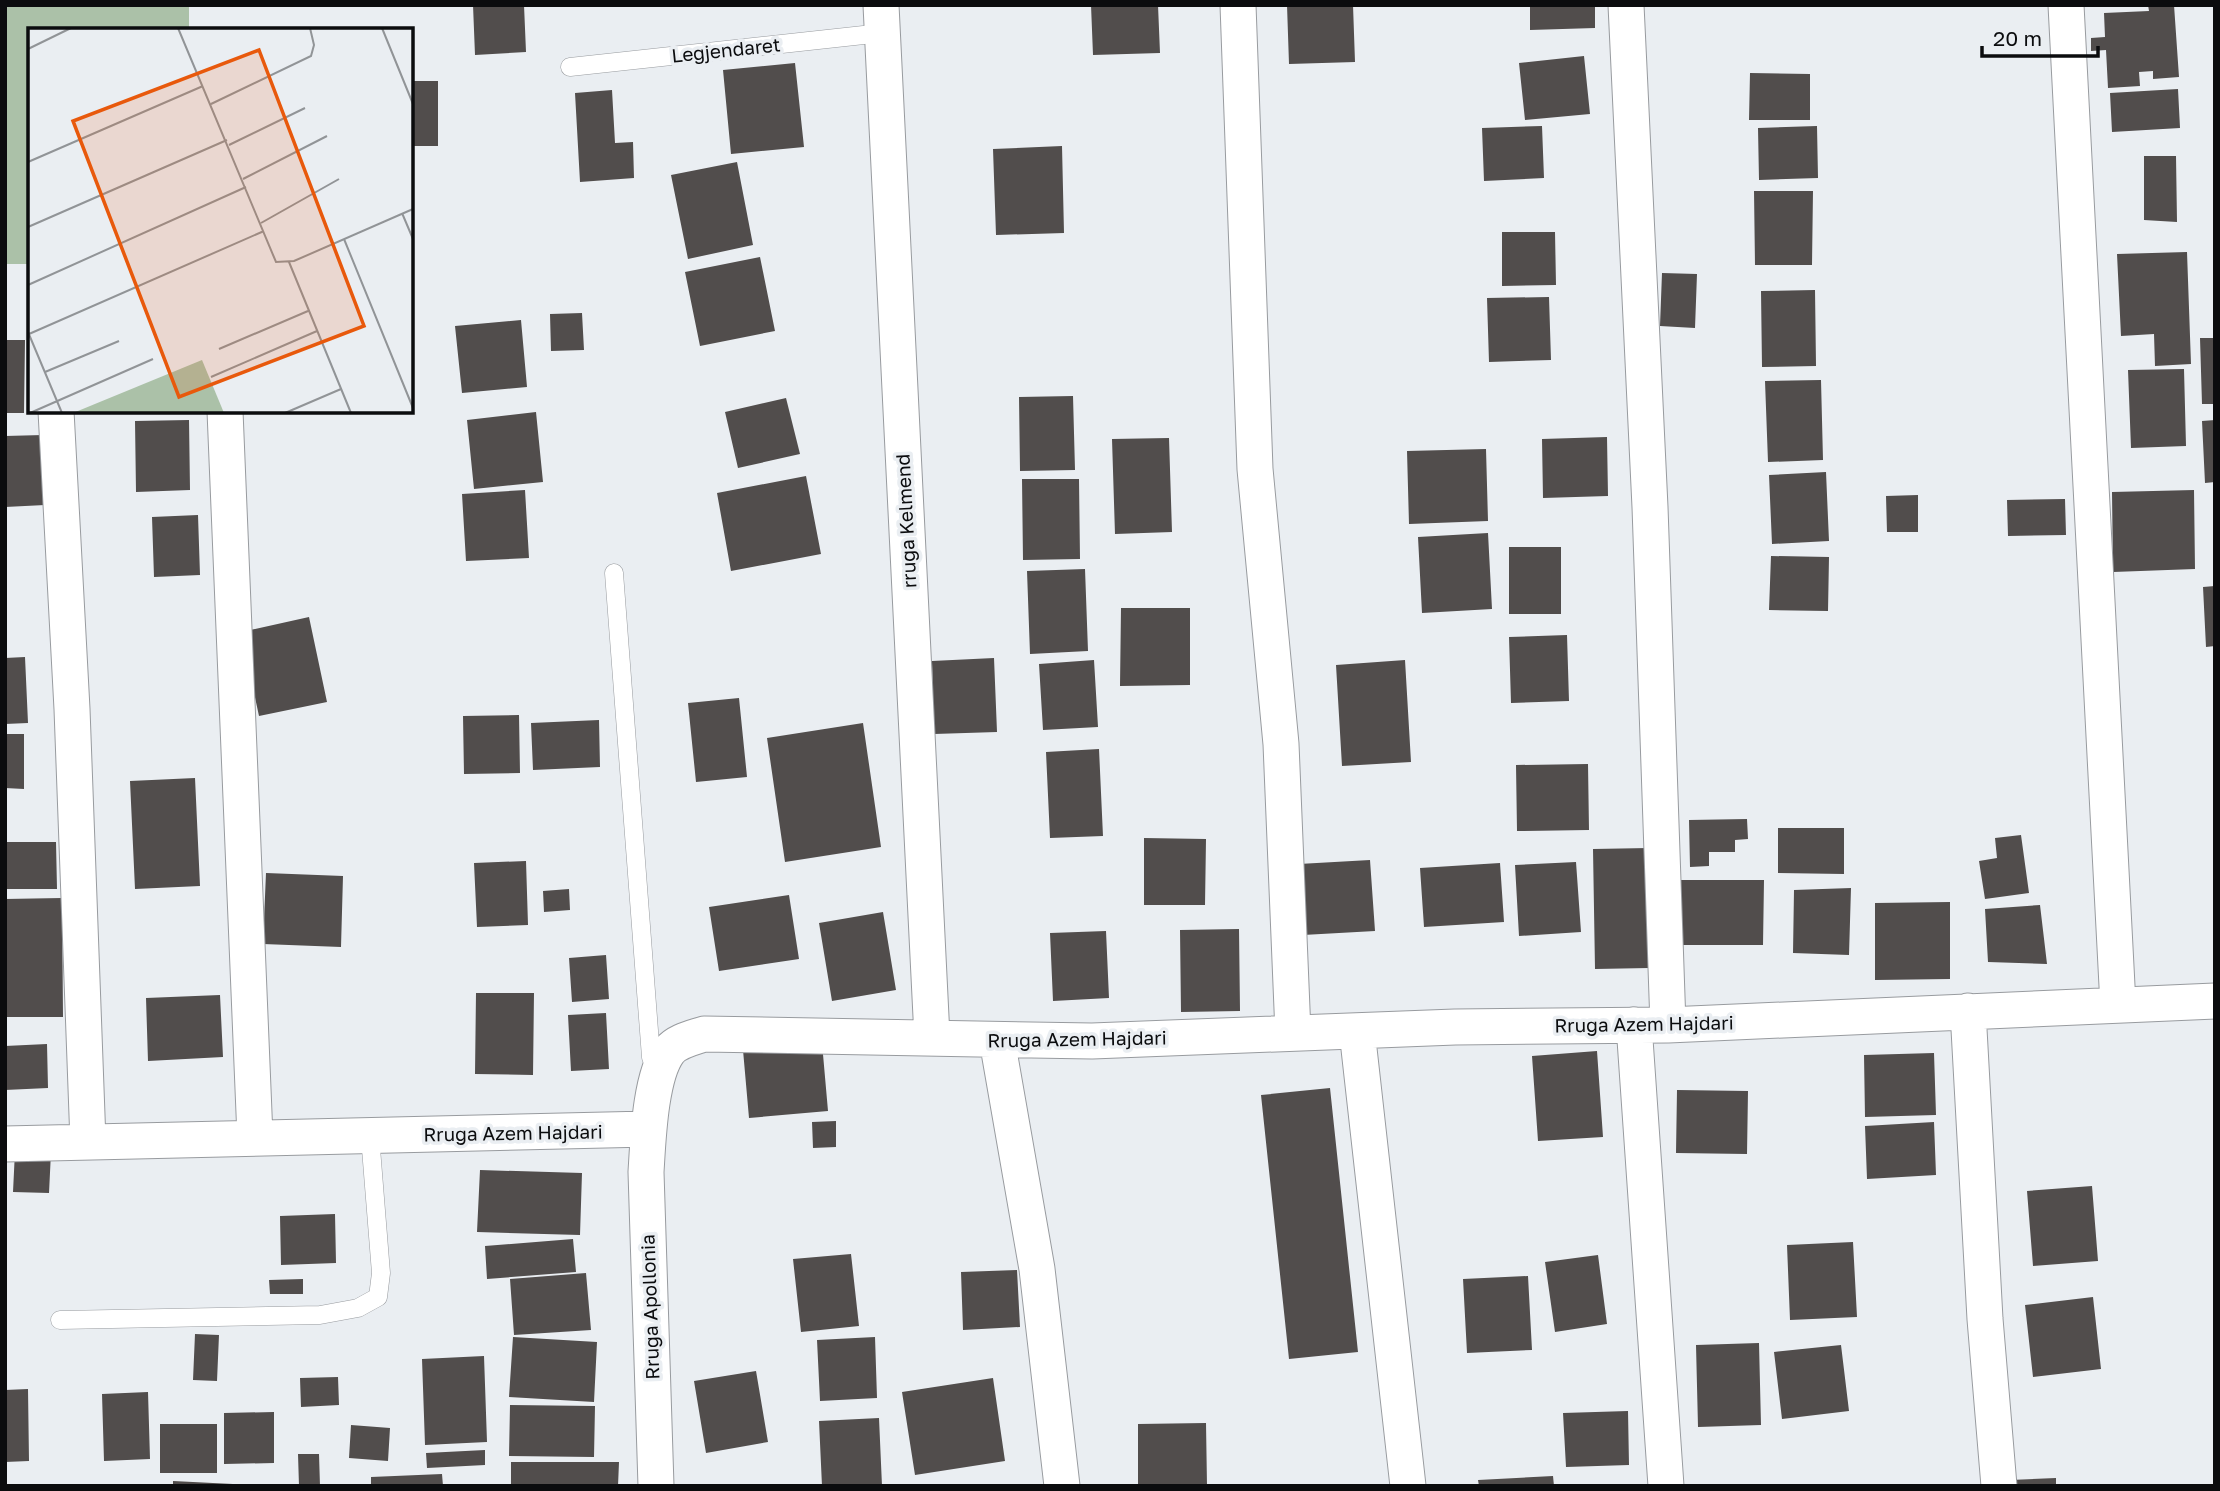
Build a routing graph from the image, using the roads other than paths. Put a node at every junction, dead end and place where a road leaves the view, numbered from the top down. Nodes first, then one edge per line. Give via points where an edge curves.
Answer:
1 (1238, 5) edge
2 (1626, 5) edge
3 (2066, 5) edge
4 (881, 19) edge
5 (570, 67) dead end
6 (55, 413) edge
7 (225, 413) edge
8 (614, 573) dead end
9 (2215, 1001) edge
10 (2118, 1005) junction
11 (1968, 1011) junction
12 (1668, 1024) junction
13 (1634, 1026) junction
14 (1357, 1031) junction
15 (1293, 1033) junction
16 (932, 1037) junction
17 (997, 1040) junction
18 (658, 1077) junction
19 (649, 1129) junction
20 (370, 1136) junction
21 (255, 1137) junction
22 (88, 1142) junction
23 (5, 1144) edge
24 (60, 1320) dead end
25 (656, 1486) edge
26 (1062, 1486) edge
27 (1408, 1486) edge
28 (1666, 1486) edge
29 (1999, 1486) edge

1 - 15 street via 1255,469 1281,744
2 - 12 street
3 - 10 street
4 - 5 lane, Legjendaret
4 - 16 street, rruga Kelmend
6 - 22 street via 72,709
7 - 21 street
8 - 18 lane via 651,1057
9 - 10 street, Rruga Azem Hajdari
10 - 11 street, Rruga Azem Hajdari
11 - 12 street, Rruga Azem Hajdari
11 - 29 street
12 - 13 street, Rruga Azem Hajdari
13 - 14 street, Rruga Azem Hajdari
13 - 28 street
14 - 15 street, Rruga Azem Hajdari
14 - 27 street
15 - 17 street, Rruga Azem Hajdari
16 - 17 street, Rruga Azem Hajdari
16 - 18 street, Rruga Azem Hajdari via 704,1034 669,1051
17 - 26 street via 1037,1269
18 - 19 street, Rruga Azem Hajdari
19 - 20 street, Rruga Azem Hajdari
19 - 25 street, Rruga Apollonia via 646,1172
20 - 21 street, Rruga Azem Hajdari
20 - 24 lane via 381,1273 378,1297 358,1308 320,1315
21 - 22 street, Rruga Azem Hajdari
22 - 23 street, Rruga Azem Hajdari

